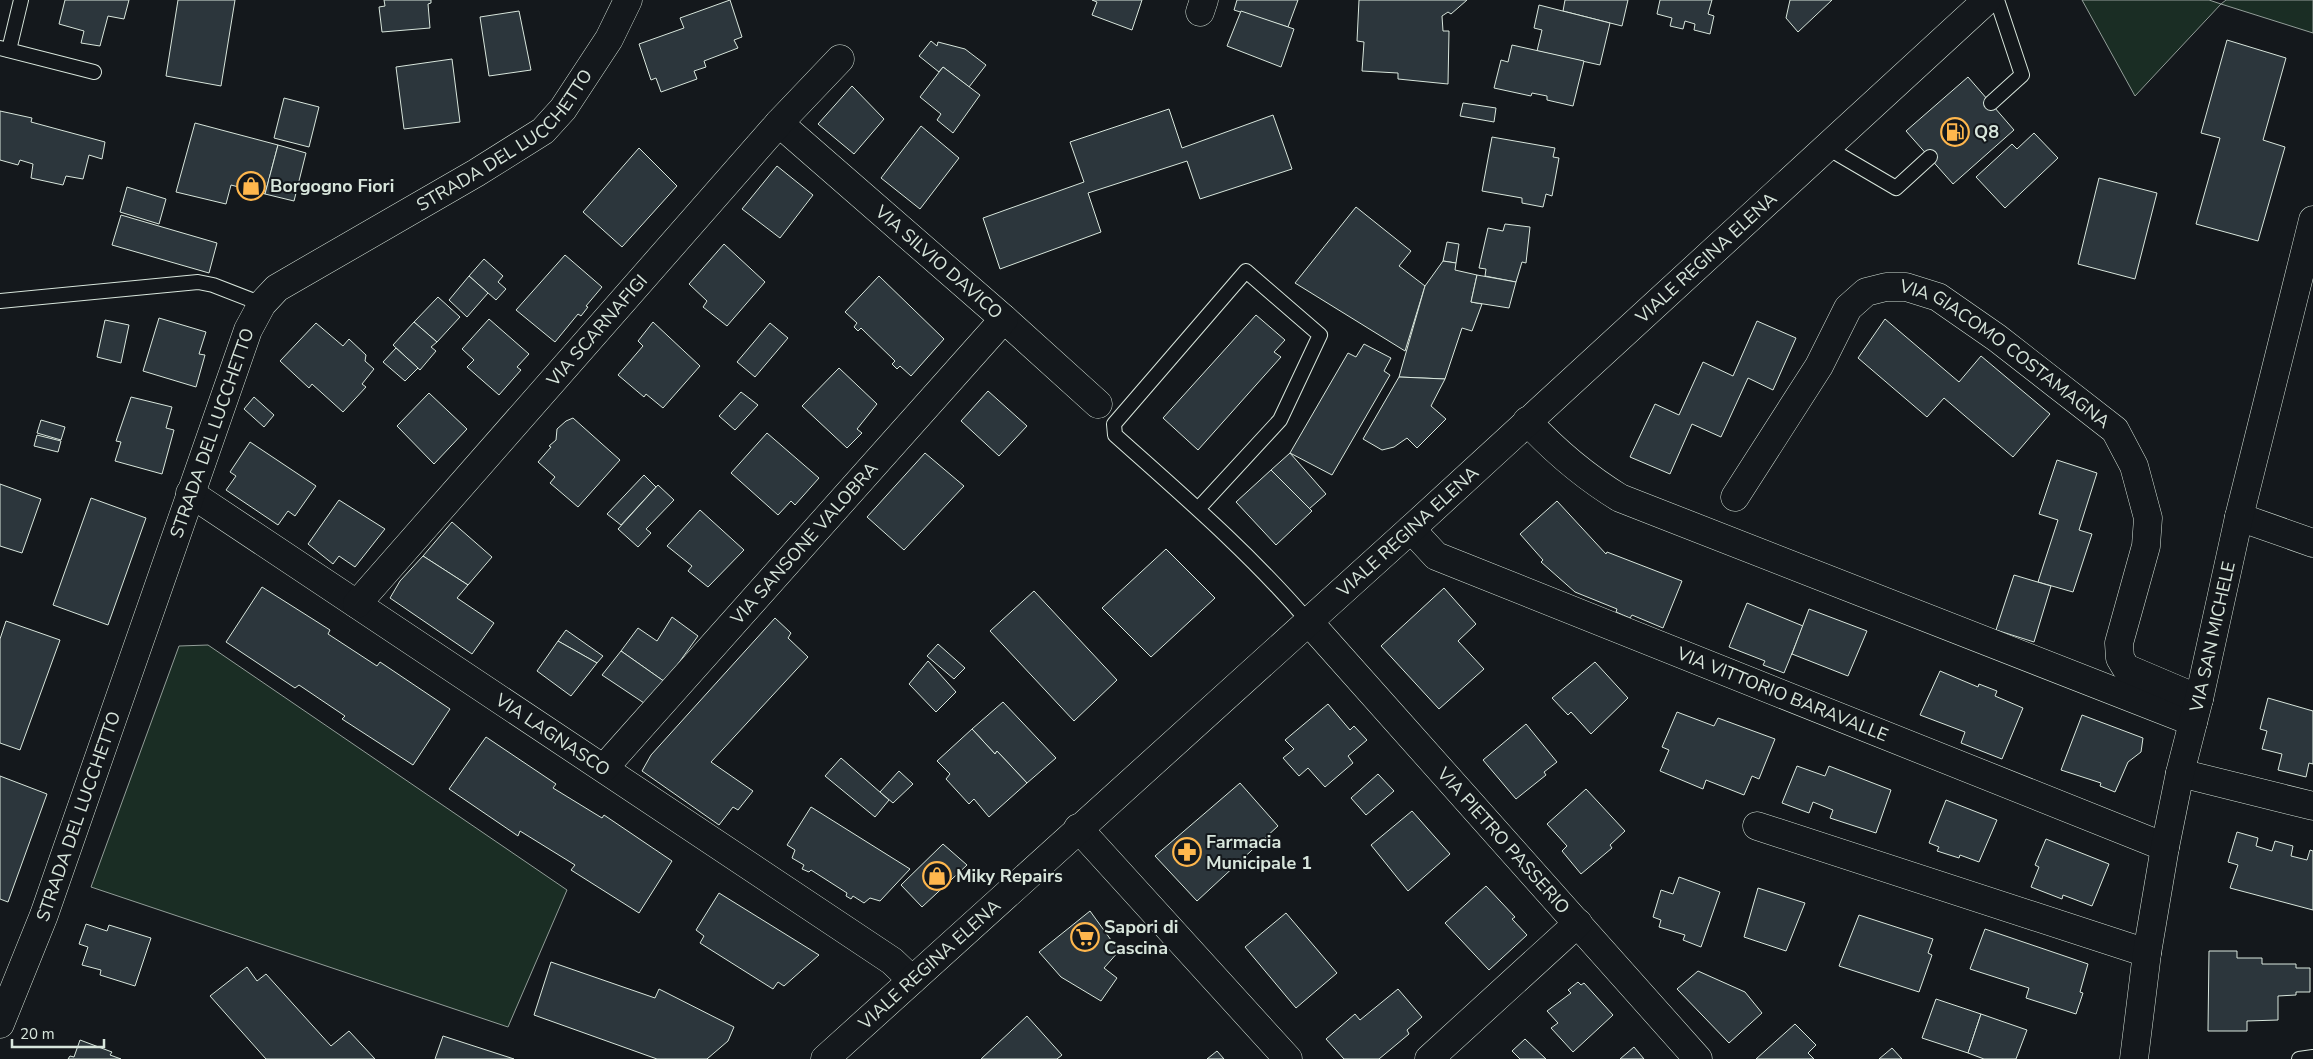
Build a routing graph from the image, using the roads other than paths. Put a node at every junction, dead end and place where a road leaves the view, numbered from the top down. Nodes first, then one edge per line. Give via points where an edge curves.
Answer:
1 (21, 0) edge
2 (628, 0) edge
3 (1987, 0) edge
4 (1997, 0) edge
5 (5, 49) edge
6 (840, 59) dead end
7 (94, 72) dead end
8 (1991, 103) dead end
9 (779, 123) junction
10 (1826, 147) junction
11 (1930, 157) dead end
12 (2313, 220) edge
13 (0, 301) edge
14 (262, 304) junction
15 (1004, 319) junction
16 (1098, 404) dead end
17 (1527, 420) junction
18 (190, 493) junction
19 (1735, 497) dead end
20 (1198, 509) junction
21 (2239, 517) junction
22 (1411, 528) junction
23 (2313, 543) edge
24 (357, 604) junction
25 (1308, 621) junction
26 (2196, 710) junction
27 (604, 768) junction
28 (2180, 773) junction
29 (2313, 806) edge
30 (1757, 826) dead end
31 (1078, 828) junction
32 (2164, 847) junction
33 (1578, 923) junction
34 (2147, 953) junction
35 (912, 980) junction
36 (0, 1024) edge
37 (2313, 1057) edge
38 (825, 1059) edge
39 (1288, 1059) edge
40 (1429, 1059) edge
41 (1698, 1059) edge
42 (2134, 1059) edge
43 (2299, 1059) edge

1 - 5 lane
2 - 14 street, STRADA DEL LUCCHETTO via 610,39 563,109 543,130 476,173 277,288
3 - 10 street, VIALE REGINA ELENA
4 - 8 lane via 2022,75
5 - 7 lane
6 - 9 street, VIA SCARNAFIGI
9 - 15 street, VIA SILVIO DAVICO
9 - 24 street, VIA SCARNAFIGI
10 - 11 lane via 1896,188
10 - 17 street, VIALE REGINA ELENA
12 - 21 street, VIA SAN MICHELE
13 - 14 lane via 198,282
14 - 18 street, STRADA DEL LUCCHETTO via 248,330
15 - 16 street, VIA SILVIO DAVICO
15 - 27 street, VIA SANSONE VALOBRA
17 - 22 street, VIALE REGINA ELENA
17 - 26 street via 1555,451 1620,498
18 - 24 street, VIA LAGNASCO
18 - 36 street, STRADA DEL LUCCHETTO via 44,915
19 - 26 street, VIA GIACOMO COSTAMAGNA via 1819,366 1848,308 1866,292 1886,287 1906,287 1938,297 1998,338 2115,430 2134,466 2148,518 2146,546 2120,643 2120,658 2126,668
20 - 20 lane via 1115,436 1114,424 1246,271 1320,335 1280,420
20 - 25 lane via 1288,597
21 - 23 street
21 - 26 street, VIA SAN MICHELE
22 - 25 street, VIALE REGINA ELENA
22 - 32 street, VIA VITTORIO BARAVALLE via 1436,556
24 - 27 street, VIA LAGNASCO
25 - 31 street, VIALE REGINA ELENA
25 - 33 street, VIA PIETRO PASSERIO
26 - 28 street, VIA SAN MICHELE
27 - 35 street, VIA LAGNASCO via 892,961
28 - 29 street
28 - 32 street, VIA SAN MICHELE
30 - 34 street
31 - 35 street, VIALE REGINA ELENA
31 - 39 street
32 - 34 street, VIA SAN MICHELE
33 - 40 street
33 - 41 street, VIA PIETRO PASSERIO
34 - 42 street, VIA SAN MICHELE
35 - 38 street, VIALE REGINA ELENA
37 - 43 lane

